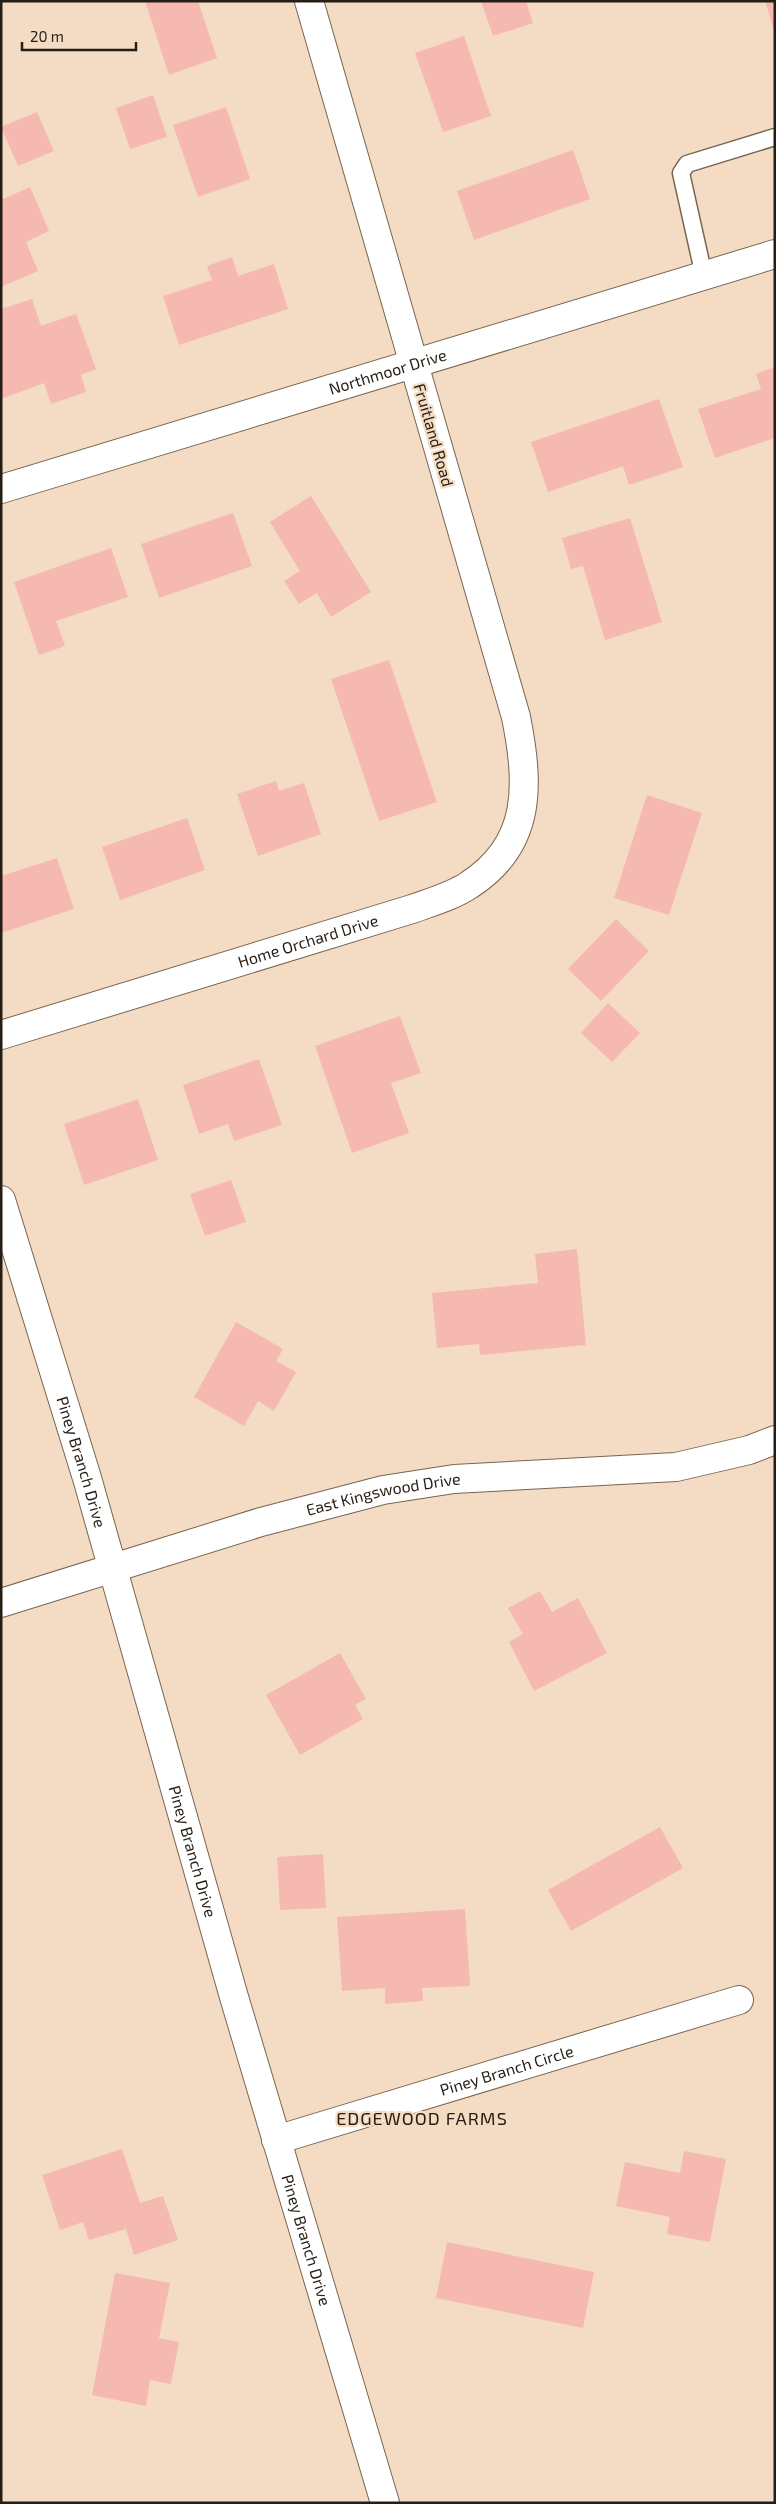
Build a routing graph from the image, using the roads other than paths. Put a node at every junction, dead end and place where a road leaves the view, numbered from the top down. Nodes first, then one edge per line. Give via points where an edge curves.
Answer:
1 (309, 1) edge
2 (775, 137) edge
3 (775, 254) edge
4 (704, 276) junction
5 (413, 364) junction
6 (1, 489) edge
7 (523, 754) joint
8 (1, 1035) edge
9 (1, 1200) edge
10 (775, 1440) edge
11 (113, 1568) junction
12 (1, 1603) edge
13 (739, 2000) dead end
14 (276, 2140) junction
15 (385, 2503) edge

1 - 5 street, Fruitland Road
2 - 4 lane via 687,164 681,173
3 - 4 street, Northmoor Drive
4 - 5 street, Northmoor Drive
5 - 6 street, Northmoor Drive
5 - 7 street, Fruitland Road via 516,717
7 - 8 street, Home Orchard Drive via 525,790 510,845 492,869 468,887 412,909
9 - 11 street, Piney Branch Drive
10 - 11 street, East Kingswood Drive via 749,1450 676,1467 454,1480 383,1490 261,1522
11 - 12 street, East Kingswood Drive
11 - 14 street, Piney Branch Drive
13 - 14 street, Piney Branch Circle
14 - 15 street, Piney Branch Drive

